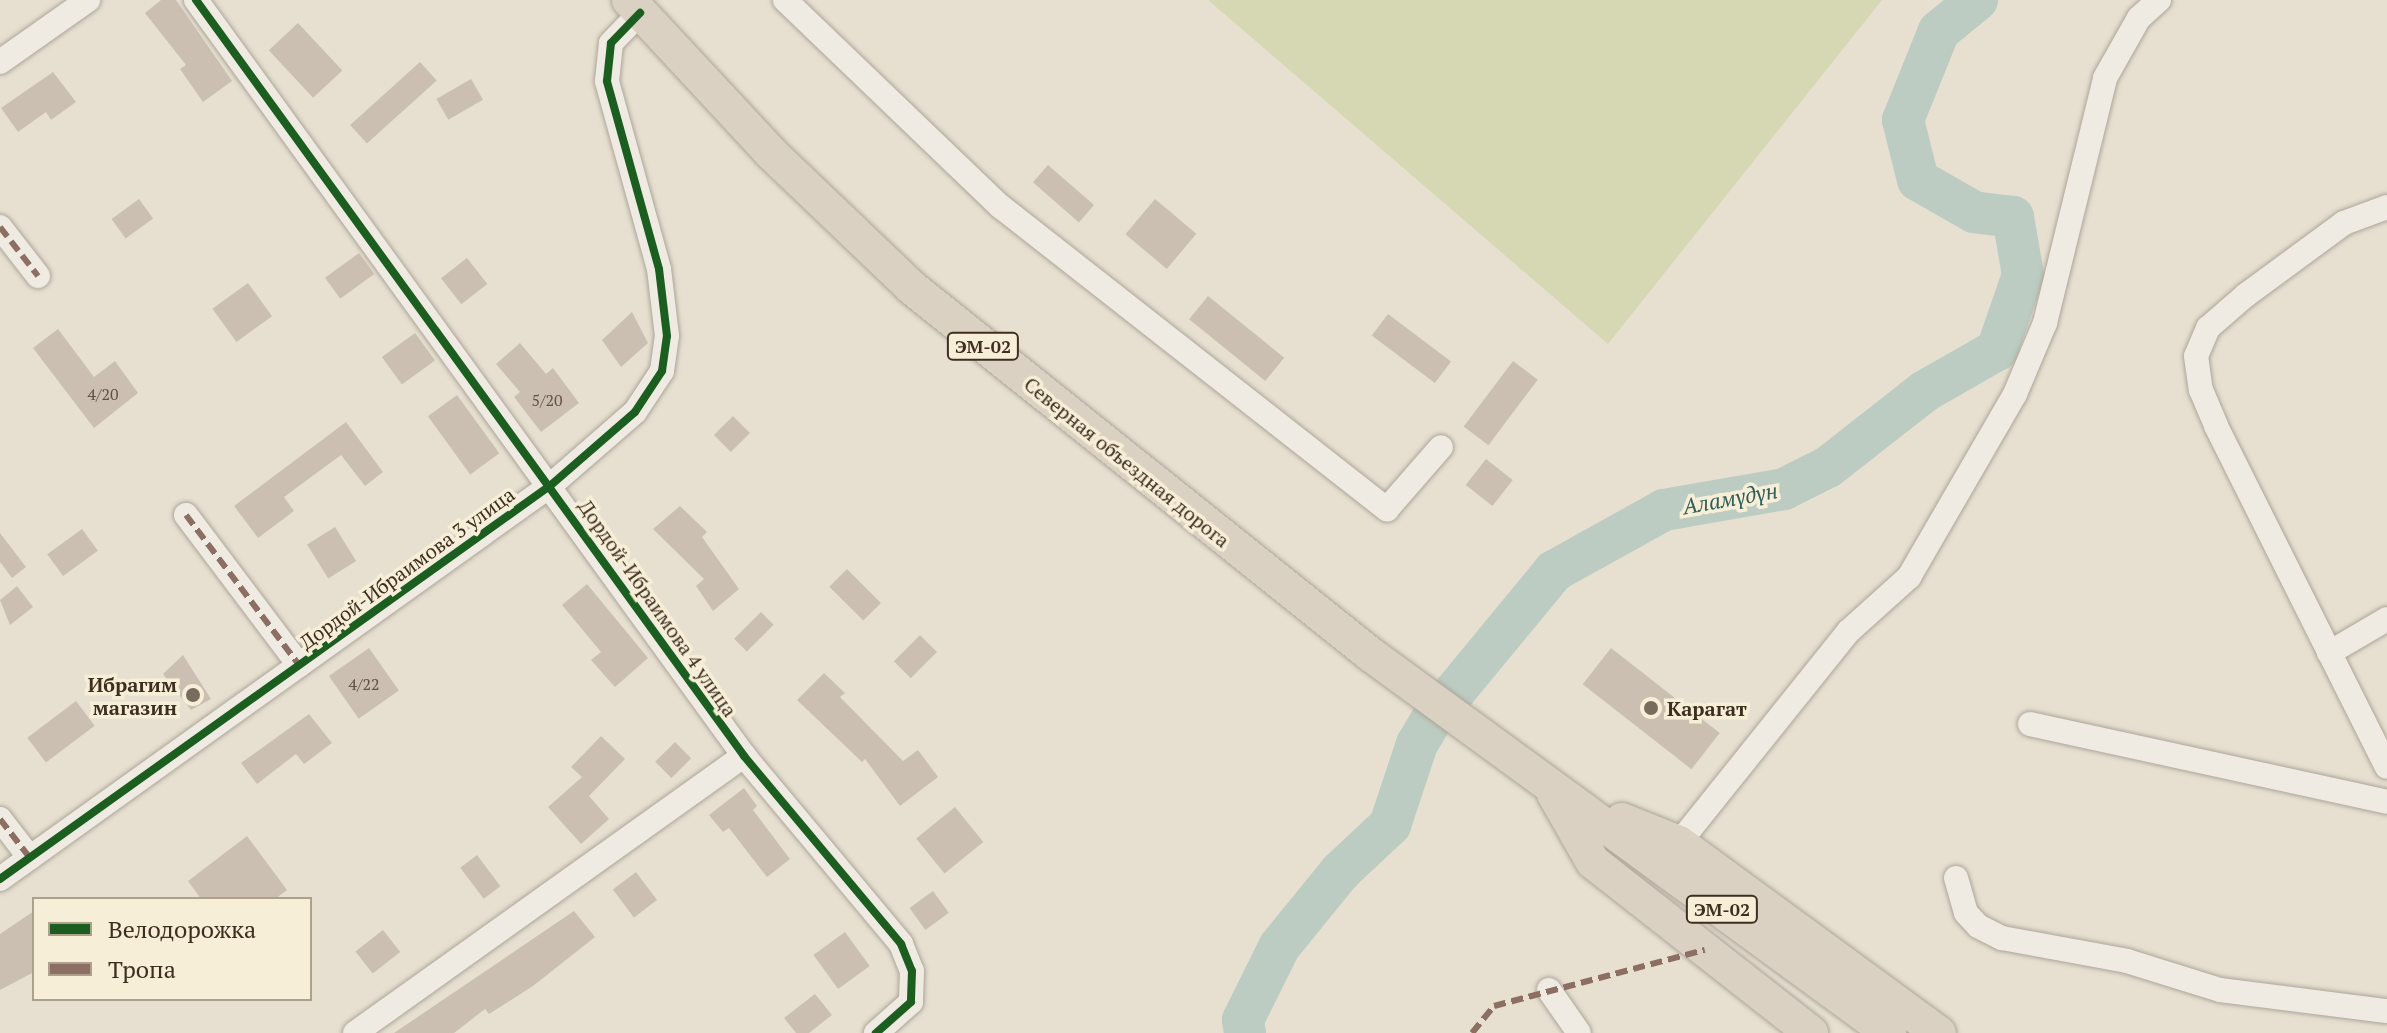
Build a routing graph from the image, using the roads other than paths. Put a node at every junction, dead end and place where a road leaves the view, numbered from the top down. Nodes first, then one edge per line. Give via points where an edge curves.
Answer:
1 (88, 0) edge
2 (196, 0) edge
3 (785, 0) edge
4 (2159, 0) edge
5 (634, 6) edge
6 (0, 62) edge
7 (2387, 207) edge
8 (0, 227) edge
9 (38, 276) dead end
10 (1441, 447) dead end
11 (551, 485) junction
12 (186, 515) dead end
13 (2387, 619) edge
14 (2329, 653) junction
15 (299, 665) junction
16 (2030, 724) dead end
17 (744, 756) junction
18 (2387, 767) edge
19 (1541, 782) junction
20 (2387, 802) edge
21 (0, 819) edge
22 (1679, 843) junction
23 (30, 858) junction
24 (1956, 878) dead end
25 (0, 879) edge
26 (1549, 990) dead end
27 (2387, 1011) edge
28 (355, 1033) edge
29 (876, 1033) edge
30 (1579, 1033) edge
31 (1811, 1033) edge
32 (1850, 1033) edge
33 (1889, 1033) edge
34 (1939, 1033) edge

1 - 6 street
2 - 11 street, Дордой-Ибраимова 4 улица
3 - 10 street via 1000,206 1387,509
4 - 22 street via 2139,18 2105,78 2045,323 2015,394 1909,577 1849,631
5 - 11 street, Дордой-Ибраимова 3 улица via 611,43 607,81 659,269 667,336 662,371 635,412
5 - 19 highway, Северная объездная дорога / ЭМ-02 via 771,153 911,287 1370,654
7 - 14 street via 2344,223 2246,295 2208,328 2196,356 2201,390 2216,426
8 - 9 street
11 - 15 street, Дордой-Ибраимова 3 улица
11 - 17 street, Дордой-Ибраимова 4 улица
12 - 15 street
13 - 14 street
14 - 18 street
15 - 23 street, Дордой-Ибраимова 3 улица
16 - 20 street
17 - 28 street
17 - 29 street, Дордой-Ибраимова 4 улица via 901,944 912,971 911,1002
19 - 22 highway
19 - 31 highway via 1593,862
19 - 32 highway, Северная объездная дорога / ЭМ-02 via 1603,847
19 - 33 highway, Северная объездная дорога / ЭМ-02 via 1617,831
21 - 23 street
22 - 34 highway
23 - 25 street, Дордой-Ибраимова 3 улица
24 - 27 street via 1966,913 2002,938 2127,961 2220,990
26 - 30 street

